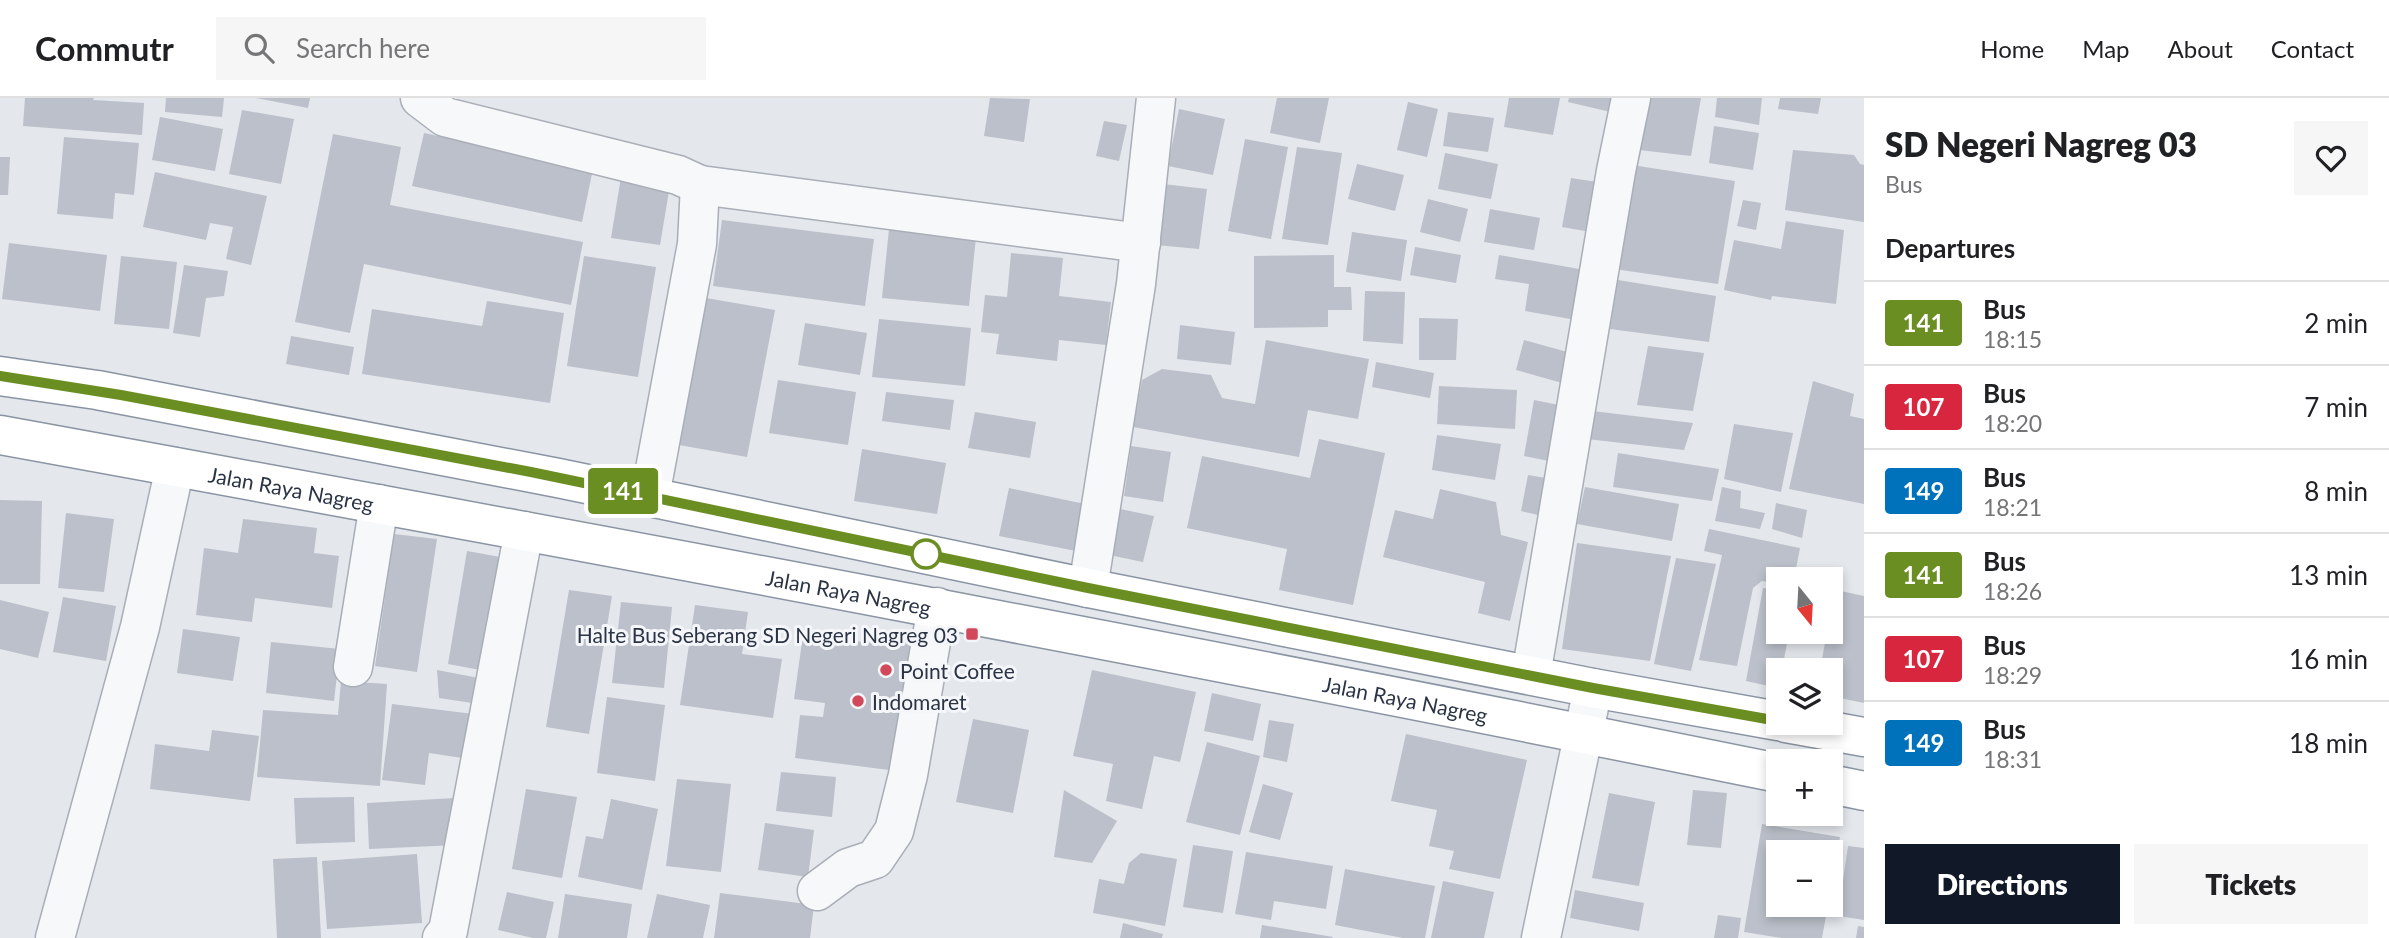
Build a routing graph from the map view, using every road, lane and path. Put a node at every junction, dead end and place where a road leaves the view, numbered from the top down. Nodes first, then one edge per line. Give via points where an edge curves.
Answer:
1 (420, 98) edge
2 (1156, 98) edge
3 (1631, 98) edge
4 (700, 184) junction
5 (1141, 243) junction
6 (0, 376) edge
7 (0, 435) edge
8 (176, 467) junction
9 (650, 496) junction
10 (379, 504) junction
11 (524, 531) junction
12 (1088, 588) junction
13 (937, 607) junction
14 (353, 667) dead end
15 (1531, 675) junction
16 (1593, 688) junction
17 (1766, 719) edge
18 (1843, 733) edge
19 (1583, 734) junction
20 (1864, 737) edge
21 (1766, 771) edge
22 (1843, 787) edge
23 (1864, 791) edge
24 (817, 891) dead end
25 (55, 938) edge
26 (442, 938) edge
27 (1541, 938) edge

1 - 4 street via 445,117
2 - 5 street
3 - 15 street
4 - 5 street
4 - 9 street via 695,256
5 - 12 street
6 - 9 highway via 218,412
7 - 8 highway, Jalan Raya Nagreg
8 - 10 highway, Jalan Raya Nagreg
8 - 25 street via 140,627
9 - 12 highway
10 - 11 highway, Jalan Raya Nagreg
10 - 14 street
11 - 13 highway, Jalan Raya Nagreg
11 - 26 street via 448,931
12 - 15 highway
13 - 19 highway, Jalan Raya Nagreg
13 - 24 street via 894,831 875,859 848,867
15 - 16 highway
16 - 17 highway
16 - 19 street
18 - 20 highway
19 - 21 highway, Jalan Raya Nagreg
19 - 27 street
22 - 23 highway

